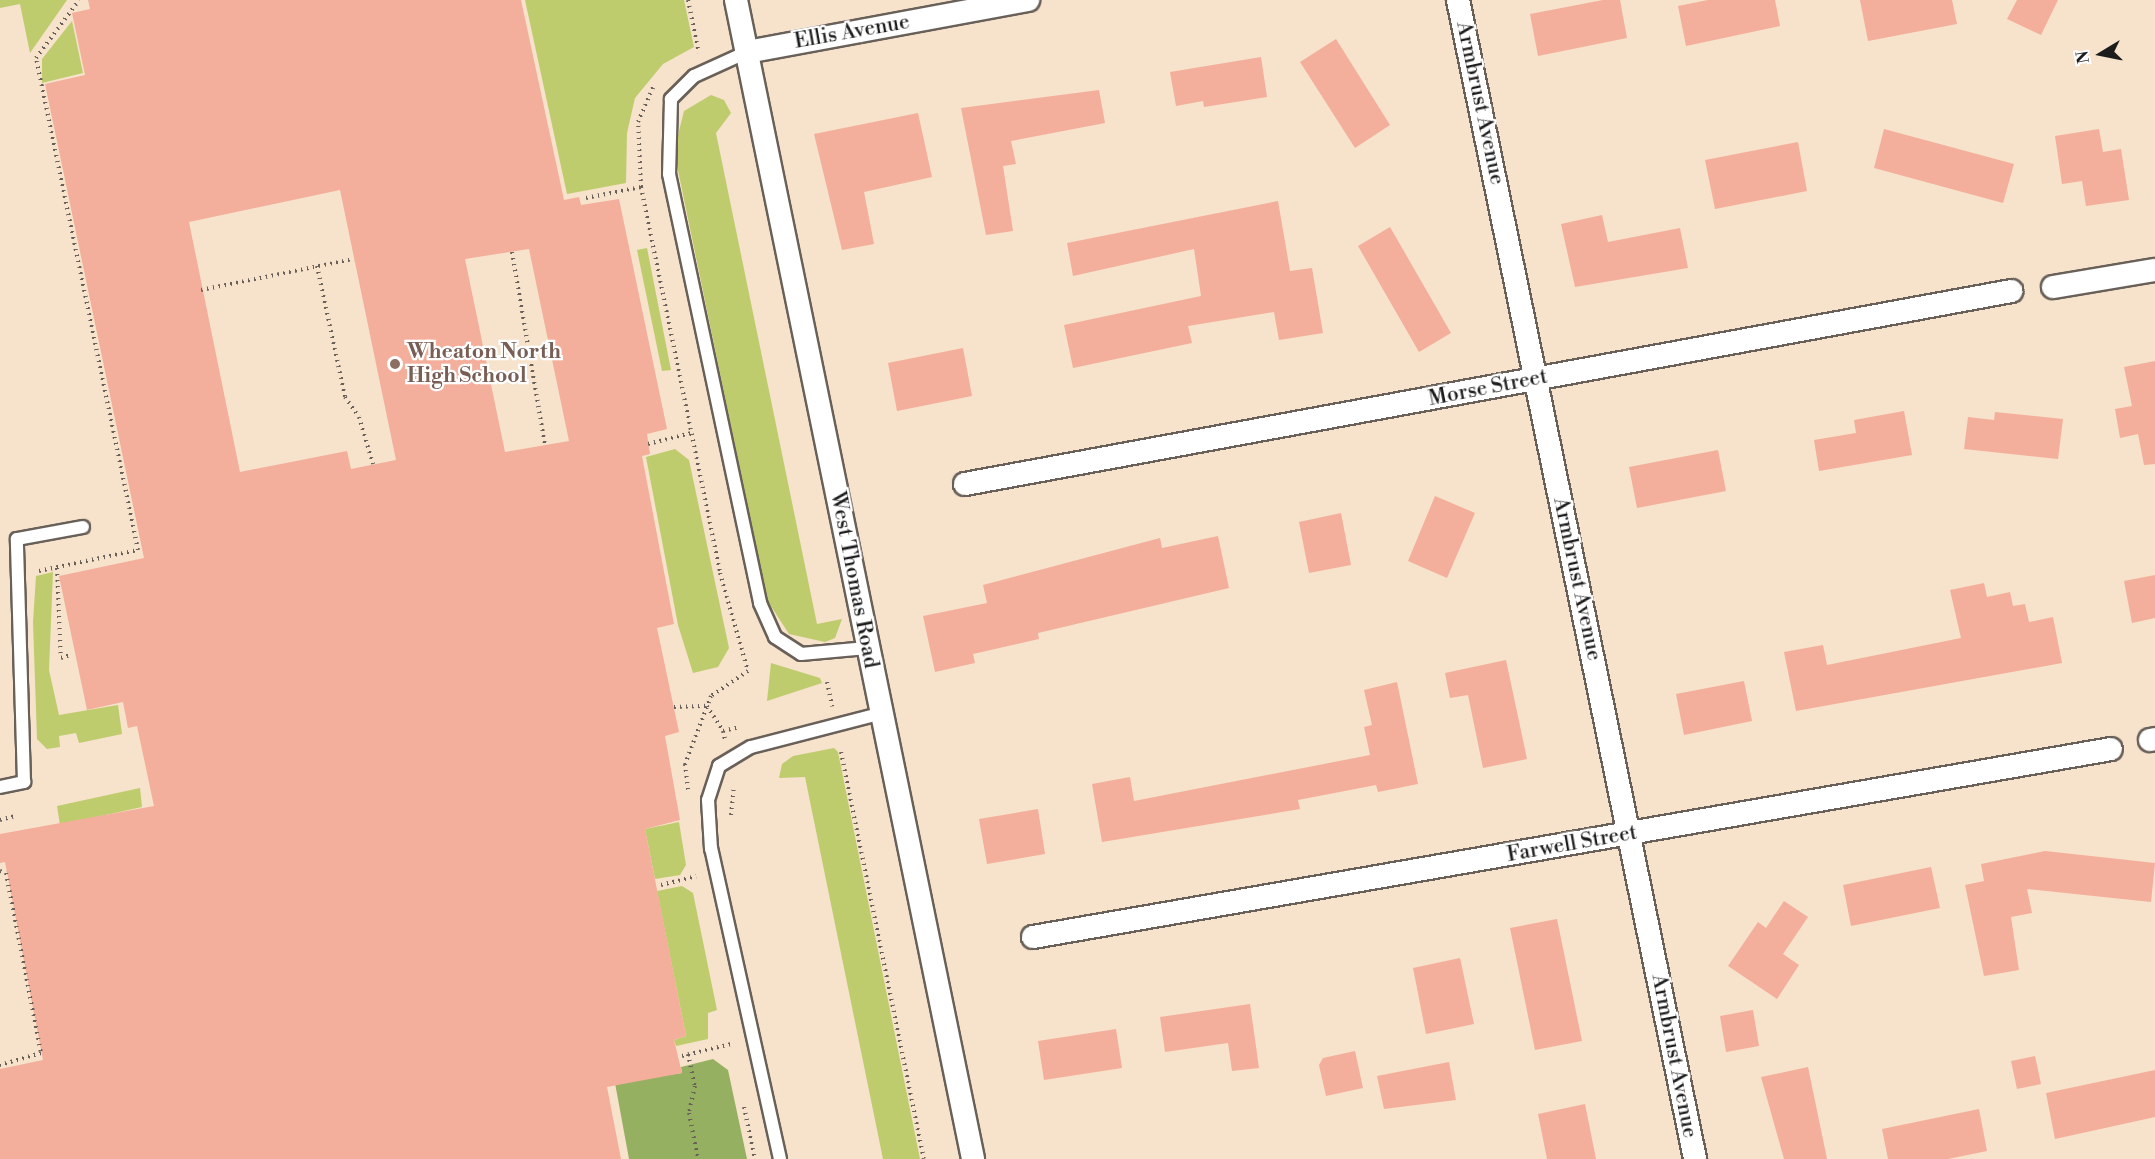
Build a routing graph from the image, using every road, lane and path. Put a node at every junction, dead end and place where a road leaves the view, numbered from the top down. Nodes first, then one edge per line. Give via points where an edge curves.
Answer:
1 (79, 0) edge
2 (736, 0) edge
3 (1028, 0) edge
4 (1458, 0) edge
5 (747, 52) junction
6 (586, 198) dead end
7 (512, 252) dead end
8 (354, 259) dead end
9 (317, 266) junction
10 (2155, 270) edge
11 (2053, 287) dead end
12 (201, 290) dead end
13 (2012, 291) dead end
14 (1536, 379) junction
15 (691, 433) junction
16 (648, 444) dead end
17 (545, 445) dead end
18 (373, 464) dead end
19 (965, 484) dead end
20 (83, 527) dead end
21 (57, 568) junction
22 (39, 571) dead end
23 (867, 648) junction
24 (70, 655) dead end
25 (827, 682) dead end
26 (707, 705) junction
27 (674, 707) dead end
28 (832, 710) dead end
29 (882, 713) junction
30 (2111, 749) dead end
31 (842, 752) dead end
32 (0, 787) edge
33 (688, 798) dead end
34 (15, 816) dead end
35 (0, 820) edge
36 (1629, 835) junction
37 (694, 864) dead end
38 (0, 871) edge
39 (696, 876) junction
40 (661, 885) dead end
41 (698, 887) dead end
42 (1033, 937) dead end
43 (729, 1032) dead end
44 (731, 1044) junction
45 (688, 1054) junction
46 (734, 1055) dead end
47 (681, 1056) dead end
48 (0, 1065) edge
49 (743, 1101) dead end
50 (698, 1159) edge
51 (755, 1159) edge
52 (780, 1159) edge
53 (924, 1159) edge
54 (973, 1159) edge
55 (1695, 1159) edge

1 - 21 path via 36,58 138,550
2 - 5 street, West Thomas Road
3 - 5 street, Ellis Avenue
4 - 14 street, Armbrust Avenue
5 - 23 street, West Thomas Road
5 - 23 lane via 694,76 671,99 669,174 760,603 775,637 801,654
6 - 15 path via 641,187
7 - 17 path
8 - 9 path
9 - 12 path
9 - 18 path via 345,397 359,417
10 - 11 street
13 - 14 street, Morse Street
14 - 19 street, Morse Street
14 - 36 street, Armbrust Avenue
15 - 16 path
15 - 26 path via 748,671 711,696
20 - 32 lane via 17,539 24,782
21 - 22 path
21 - 24 path via 61,658
23 - 29 street, West Thomas Road
25 - 28 path
26 - 27 path
26 - 33 path via 685,765
29 - 52 lane via 751,747 718,766 708,801 711,849
29 - 54 street, West Thomas Road
30 - 36 street, Farwell Street
31 - 53 path
34 - 35 path
36 - 42 street, Farwell Street
36 - 55 street, Armbrust Avenue
37 - 39 path
38 - 48 path via 6,873 41,1053
39 - 40 path
39 - 41 path
43 - 44 path
44 - 45 path
44 - 46 path
45 - 47 path
45 - 50 path via 695,1086 689,1113
49 - 51 path

